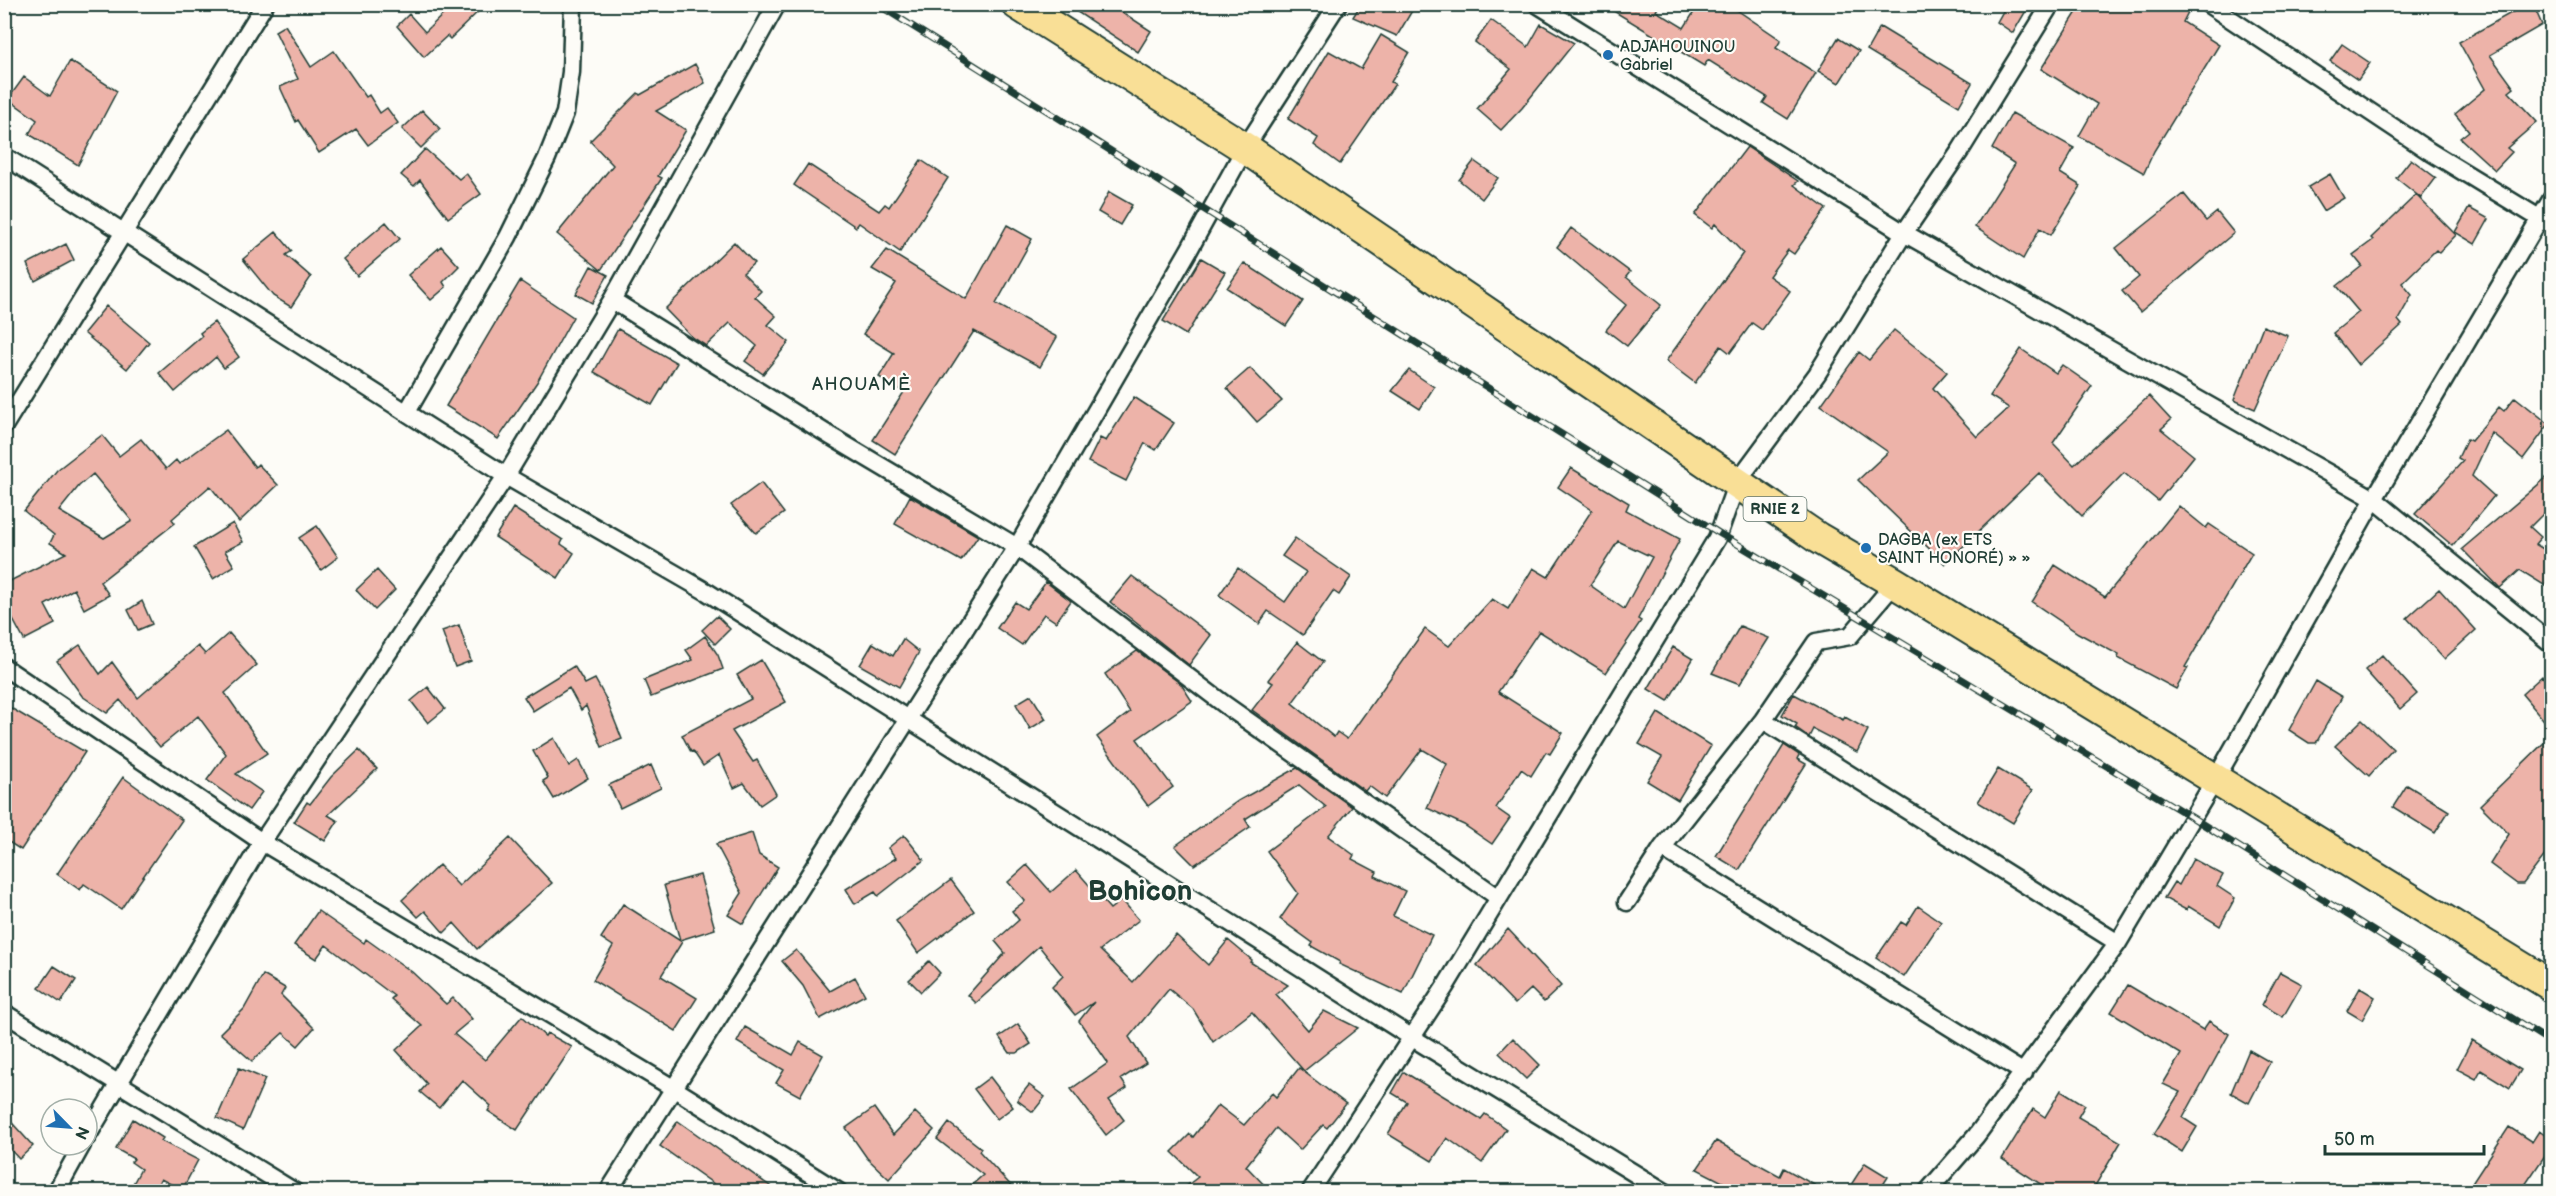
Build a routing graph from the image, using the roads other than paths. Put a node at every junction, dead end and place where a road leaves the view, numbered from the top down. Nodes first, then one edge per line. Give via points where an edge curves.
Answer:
1 (265, 4) edge
2 (573, 4) edge
3 (777, 4) edge
4 (1017, 4) edge
5 (1338, 4) edge
6 (1537, 4) edge
7 (2052, 4) edge
8 (2208, 4) edge
9 (1245, 147) junction
10 (4, 156) edge
11 (2552, 198) edge
12 (2546, 222) edge
13 (124, 230) junction
14 (1904, 233) junction
15 (612, 300) junction
16 (407, 412) junction
17 (4, 426) edge
18 (506, 476) junction
19 (1737, 482) junction
20 (2374, 499) junction
21 (1017, 548) junction
22 (1895, 583) junction
23 (2552, 644) edge
24 (4, 667) edge
25 (910, 718) junction
26 (1763, 720) junction
27 (2215, 780) junction
28 (262, 842) junction
29 (1662, 848) junction
30 (1499, 898) junction
31 (1627, 902) dead end
32 (2118, 943) junction
33 (2552, 986) edge
34 (4, 1013) edge
35 (1411, 1037) junction
36 (2024, 1072) junction
37 (117, 1084) junction
38 (673, 1088) junction
39 (99, 1116) edge
40 (75, 1157) edge
41 (56, 1191) edge
42 (295, 1191) edge
43 (609, 1191) edge
44 (839, 1191) edge
45 (1310, 1191) edge
46 (1665, 1191) edge
47 (1927, 1191) edge

1 - 13 street
2 - 16 street via 565,113 547,158 508,237
3 - 15 street
4 - 9 highway, RNIE 2
5 - 9 street
6 - 14 street
7 - 14 street via 1960,152
8 - 12 street via 2429,151
9 - 19 highway, RNIE 2
9 - 21 street
10 - 13 street
11 - 12 street
12 - 20 street
13 - 16 street
13 - 17 street
14 - 19 street via 1817,374
14 - 20 street
15 - 18 street
15 - 21 street
16 - 18 street
18 - 25 street via 707,592
18 - 28 street
19 - 22 highway, RNIE 2 via 1818,538
19 - 30 street via 1717,538
20 - 23 street
20 - 27 street
21 - 25 street
21 - 30 street via 1224,704
22 - 26 street via 1850,636 1816,642
22 - 27 highway, RNIE 2
24 - 28 street
25 - 35 street
25 - 38 street
26 - 29 street
26 - 32 street
27 - 32 street
27 - 33 highway, RNIE 2
28 - 37 street
28 - 38 street
29 - 31 street
29 - 36 street
30 - 35 street
32 - 36 street
34 - 37 street
35 - 45 street
35 - 46 street
36 - 47 street via 1976,1136
37 - 39 street
37 - 42 street
38 - 43 street
38 - 44 street
40 - 41 street

